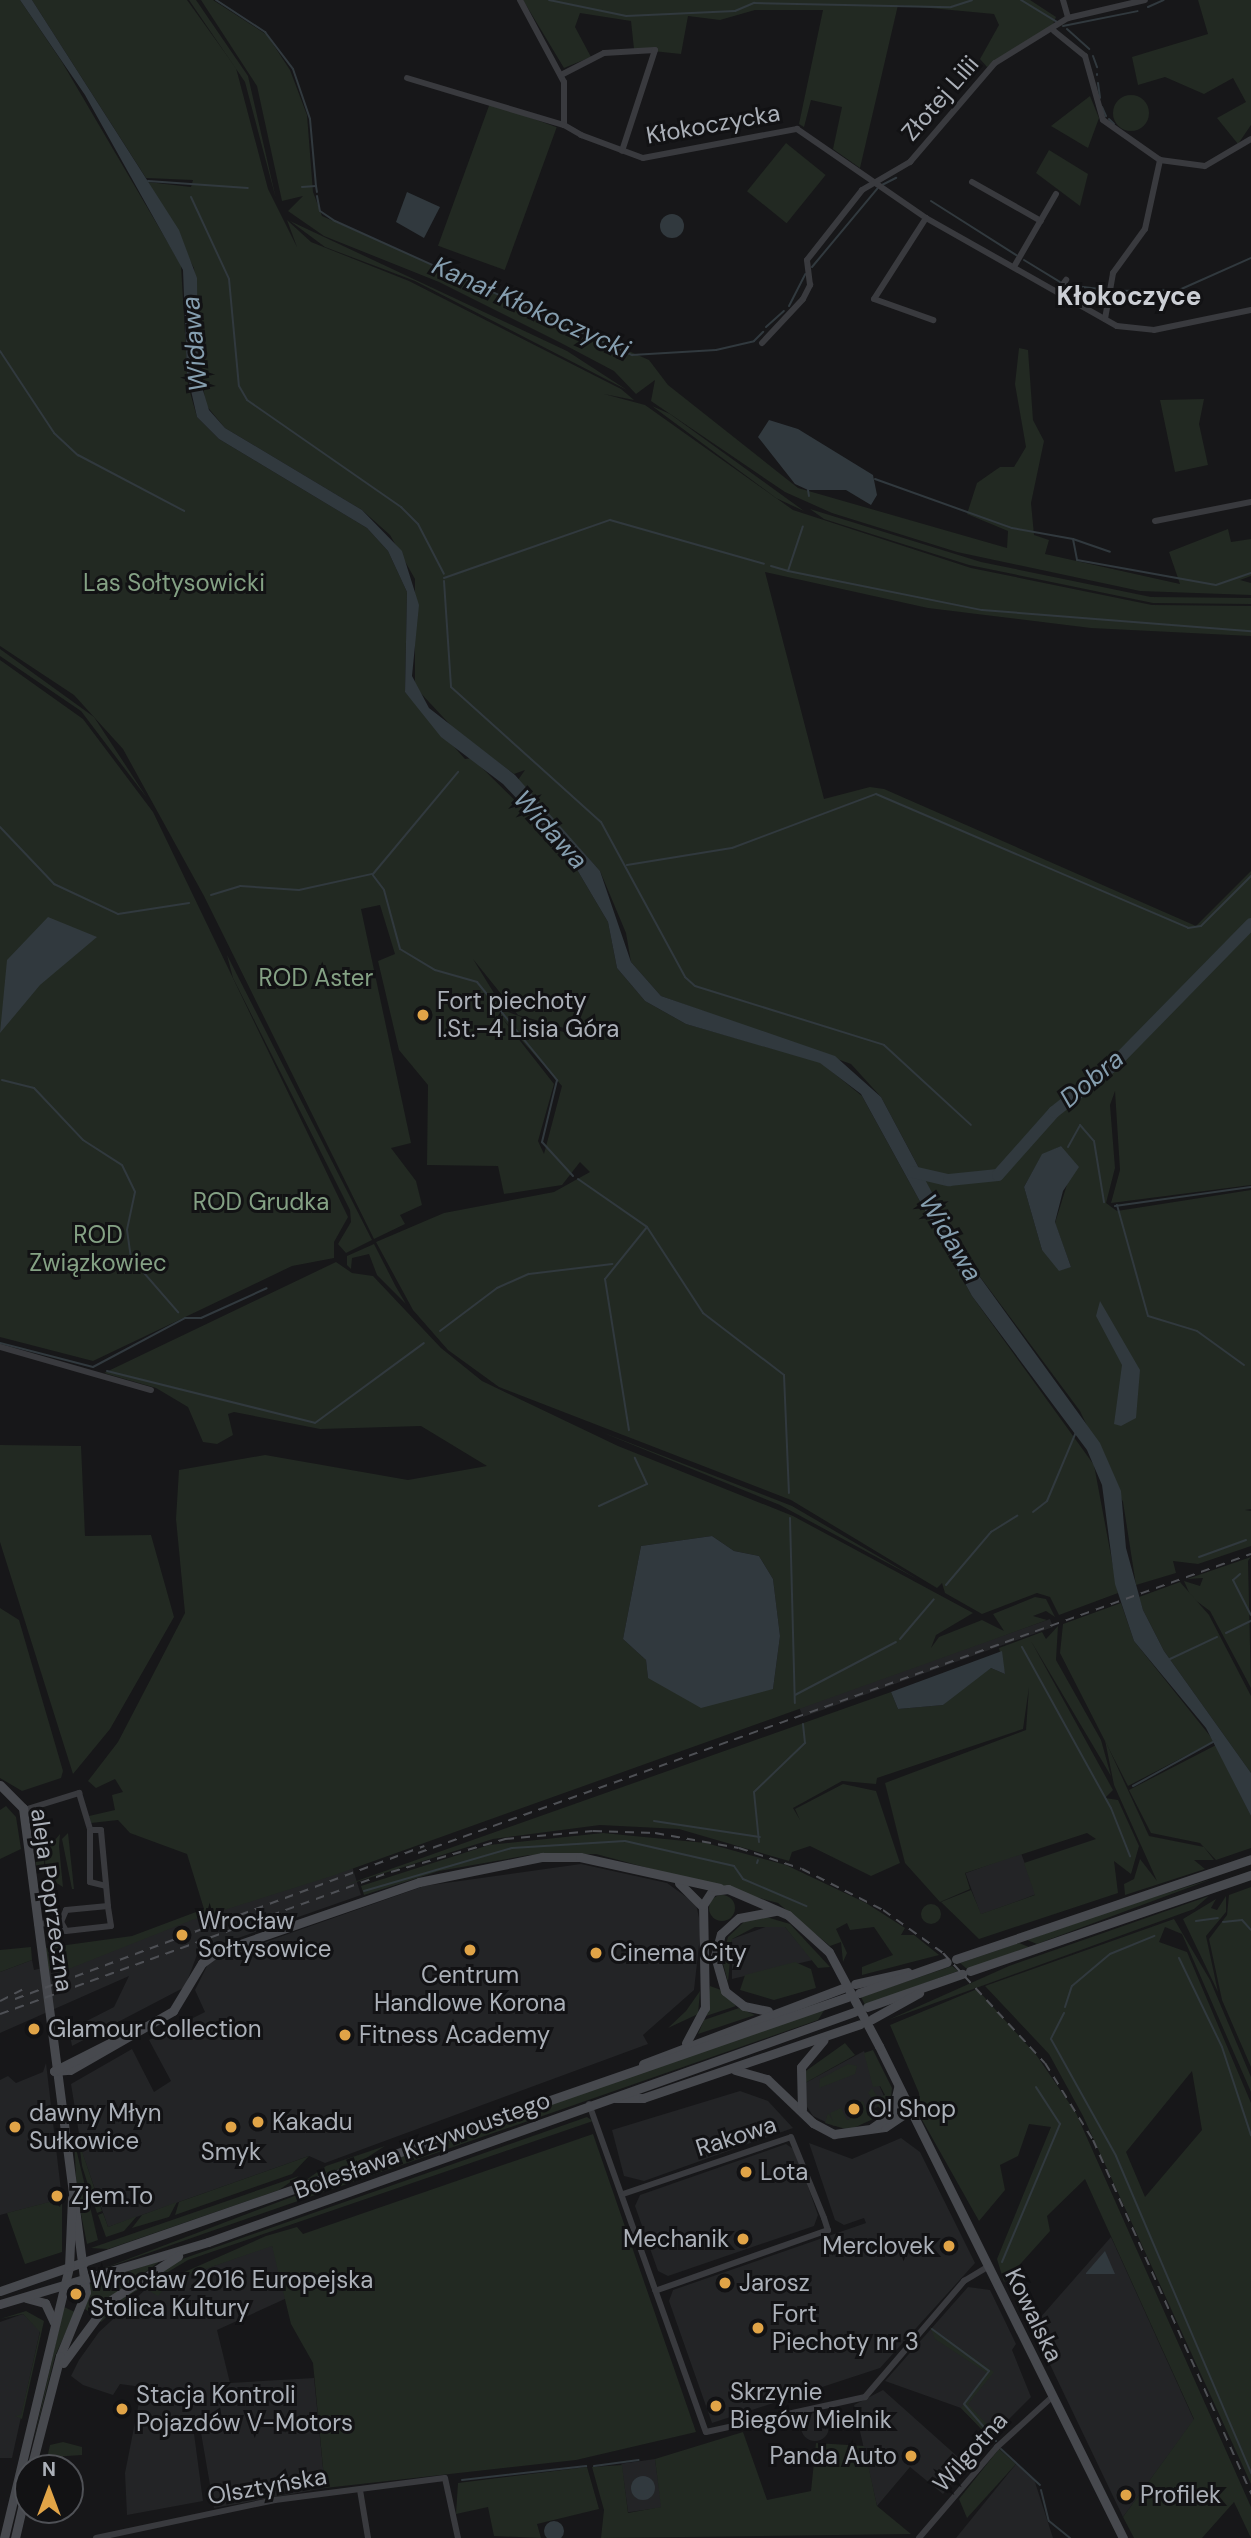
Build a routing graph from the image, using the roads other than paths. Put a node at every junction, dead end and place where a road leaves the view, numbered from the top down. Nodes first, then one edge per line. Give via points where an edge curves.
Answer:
1 (520, 0) edge
2 (1063, 0) edge
3 (1145, 0) edge
4 (1068, 19) junction
5 (1054, 31) junction
6 (561, 75) junction
7 (407, 78) dead end
8 (564, 125) junction
9 (1251, 139) edge
10 (622, 151) junction
11 (1160, 160) junction
12 (874, 183) junction
13 (972, 183) dead end
14 (1056, 194) dead end
15 (926, 218) junction
16 (1041, 221) junction
17 (1015, 265) junction
18 (1066, 280) dead end
19 (1058, 291) junction
20 (1106, 293) junction
21 (1082, 305) junction
22 (1251, 310) edge
23 (1105, 319) junction
24 (933, 320) dead end
25 (762, 343) dead end
26 (1251, 502) edge
27 (1155, 521) dead end
28 (0, 1347) edge
29 (151, 1390) dead end
30 (0, 1785) edge
31 (24, 1810) junction
32 (90, 1830) junction
33 (1251, 1859) edge
34 (1251, 1875) edge
35 (665, 1876) junction
36 (106, 1886) junction
37 (720, 1888) junction
38 (735, 1893) junction
39 (108, 1906) junction
40 (704, 1912) junction
41 (785, 1913) junction
42 (61, 1922) junction
43 (733, 1923) junction
44 (37, 1924) junction
45 (928, 1987) junction
46 (857, 1988) dead end
47 (867, 2007) dead end
48 (776, 2011) junction
49 (855, 2012) dead end
50 (872, 2019) dead end
51 (153, 2023) junction
52 (860, 2024) dead end
53 (830, 2035) junction
54 (50, 2040) junction
55 (686, 2043) junction
56 (72, 2058) junction
57 (69, 2070) junction
58 (54, 2071) junction
59 (726, 2071) junction
60 (626, 2073) junction
61 (897, 2082) junction
62 (58, 2093) junction
63 (606, 2099) junction
64 (589, 2105) junction
65 (802, 2109) junction
66 (911, 2110) junction
67 (893, 2124) junction
68 (870, 2130) junction
69 (922, 2132) junction
70 (622, 2194) junction
71 (72, 2196) junction
72 (208, 2242) junction
73 (83, 2262) junction
74 (989, 2266) junction
75 (69, 2267) junction
76 (84, 2280) junction
77 (65, 2285) junction
78 (0, 2291) edge
79 (655, 2291) junction
80 (21, 2298) junction
81 (0, 2304) edge
82 (54, 2325) junction
83 (56, 2376) junction
84 (1053, 2396) junction
85 (36, 2454) edge
86 (359, 2490) junction
87 (4, 2538) edge
88 (96, 2538) edge
89 (368, 2538) edge
90 (458, 2538) edge
91 (919, 2538) edge
92 (1123, 2538) edge

1 - 6 street
2 - 4 street
3 - 4 street
4 - 5 street, Złotej Lilii
5 - 11 street via 1085,56 1103,120
5 - 12 street, Złotej Lilii via 995,63 910,162
6 - 8 street
6 - 10 street via 604,53 655,51
7 - 8 street, Kłokoczycka
8 - 10 street, Kłokoczycka
9 - 11 street via 1205,166
10 - 12 street, Kłokoczycka via 651,157 797,129
11 - 20 street via 1142,237 1117,263
12 - 15 street, Kłokoczycka
12 - 25 street, Złotej Lilii via 807,260 810,285 799,305
13 - 16 street
14 - 16 street
15 - 17 street, Kłokoczycka
15 - 24 street via 874,299
16 - 17 street
17 - 19 street, Kłokoczycka
18 - 19 street
19 - 21 street, Kłokoczycka
20 - 21 street
20 - 23 street
21 - 23 street, Kłokoczycka
22 - 23 street, Kłokoczycka via 1144,331
26 - 27 street
28 - 29 street
30 - 31 main road, aleja Poprzeczna
31 - 32 street via 79,1793
31 - 44 main road, aleja Poprzeczna
32 - 36 street via 101,1830
32 - 36 street via 90,1882
33 - 46 main road
34 - 45 main road
35 - 37 main road
35 - 40 main road via 694,1892
35 - 51 main road via 598,1860 542,1857 419,1882 217,1952 199,1967 183,2002
36 - 39 street
37 - 38 main road
37 - 40 main road
38 - 41 main road
38 - 43 main road via 741,1908
39 - 42 street via 66,1910
39 - 42 street via 111,1926 66,1931
40 - 43 main road via 714,1925
40 - 55 main road via 704,2013
41 - 43 main road via 755,1912
41 - 61 main road, Kowalska, bridge via 829,1952
42 - 44 street
43 - 48 main road via 715,1954 721,1985 748,2007
44 - 54 main road, aleja Poprzeczna
45 - 47 main road
45 - 50 main road
48 - 55 main road
48 - 60 main road, Bolesława Krzywoustego via 845,1993
49 - 63 main road, Bolesława Krzywoustego
51 - 56 main road
51 - 57 main road
52 - 53 main road
53 - 59 main road
53 - 65 main road via 802,2067
54 - 56 main road
54 - 58 main road, aleja Poprzeczna
55 - 60 main road
56 - 58 main road
57 - 58 main road
57 - 62 main road
58 - 62 main road, aleja Poprzeczna
59 - 63 main road via 643,2098
59 - 65 main road via 763,2077
60 - 73 main road, Bolesława Krzywoustego
61 - 66 main road, Kowalska
61 - 68 main road via 894,2110
62 - 71 main road, aleja Poprzeczna
63 - 64 main road, Bolesława Krzywoustego
64 - 70 street
64 - 72 main road, Bolesława Krzywoustego
65 - 68 main road via 834,2134
66 - 67 main road
66 - 69 main road, Kowalska
67 - 68 main road
67 - 69 main road
69 - 74 main road, Kowalska
70 - 79 street
70 - 79 street, Rakowa via 791,2137 824,2218 828,2230
71 - 73 main road, aleja Poprzeczna
71 - 75 main road, aleja Poprzeczna
72 - 76 main road, Bolesława Krzywoustego
72 - 83 main road via 145,2273 107,2302
73 - 75 main road, Bolesława Krzywoustego
73 - 76 main road, aleja Poprzeczna
74 - 79 street via 964,2281 865,2397 706,2432
74 - 84 main road, Kowalska
75 - 77 main road, aleja Poprzeczna
75 - 78 main road, Bolesława Krzywoustego
76 - 77 main road, Bolesława Krzywoustego
76 - 83 main road, aleja Poprzeczna via 85,2300
77 - 80 main road, Bolesława Krzywoustego
77 - 82 main road, aleja Poprzeczna
80 - 81 main road, Bolesława Krzywoustego
80 - 82 main road via 46,2303
82 - 87 main road, aleja Poprzeczna
83 - 85 main road
84 - 91 street, Wilgotna via 997,2447
84 - 92 main road, Kowalska
86 - 88 street, Olsztyńska via 275,2500
86 - 89 street
86 - 90 street, Olsztyńska via 445,2478

